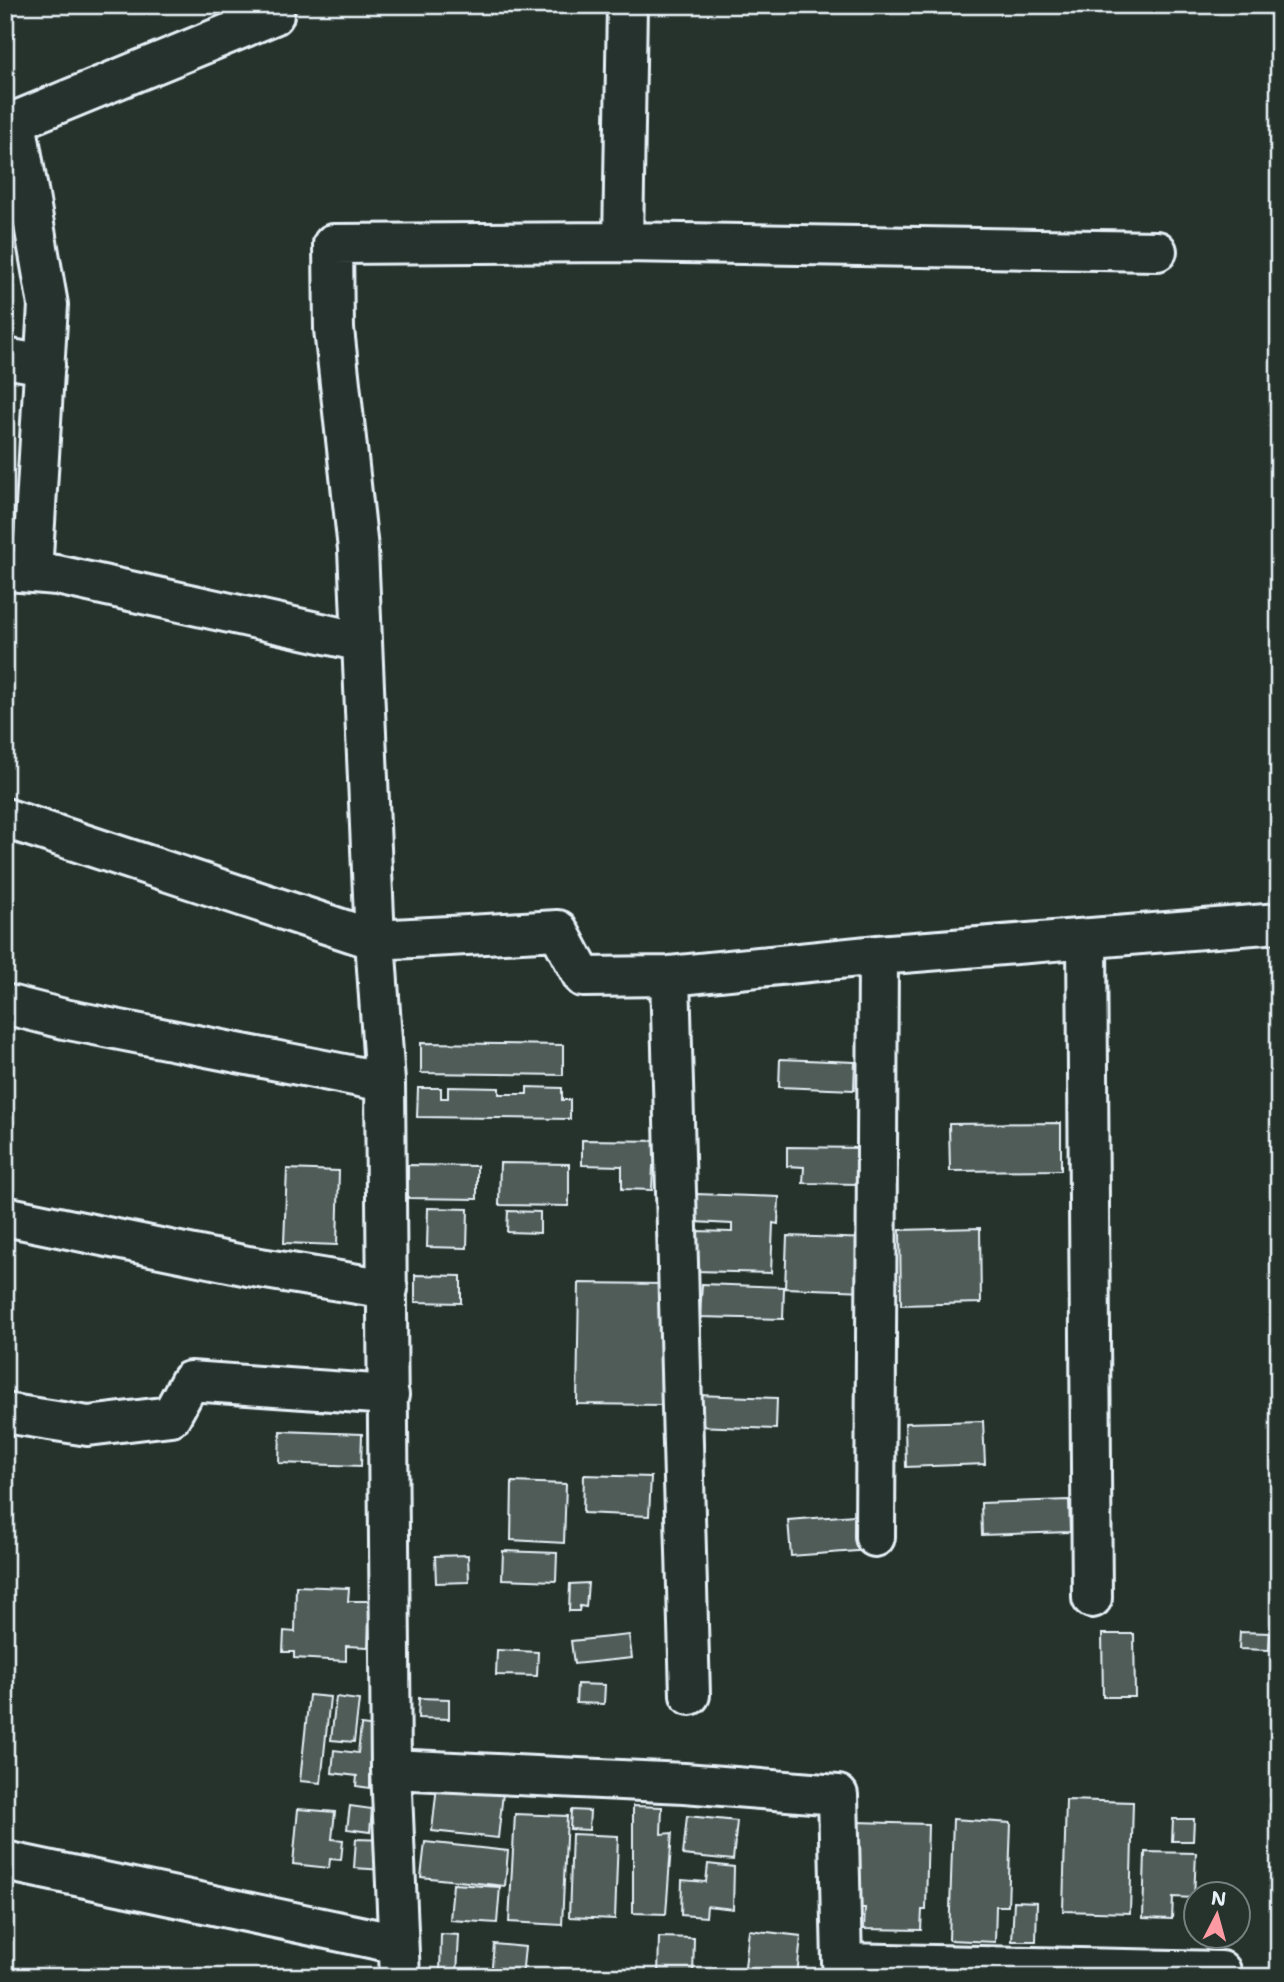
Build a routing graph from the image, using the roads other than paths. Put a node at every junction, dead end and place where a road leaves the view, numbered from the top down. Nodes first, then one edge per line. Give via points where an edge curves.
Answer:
1 (274, 5) edge
2 (627, 5) edge
3 (11, 124) edge
4 (623, 242) junction
5 (1157, 251) dead end
6 (5, 358) edge
7 (45, 365) junction
8 (19, 571) edge
9 (362, 642) junction
10 (5, 818) edge
11 (1279, 923) edge
12 (375, 940) junction
13 (1087, 940) junction
14 (878, 955) junction
15 (670, 976) junction
16 (5, 1004) edge
17 (385, 1082) junction
18 (5, 1216) edge
19 (388, 1289) junction
20 (389, 1395) junction
21 (5, 1413) edge
22 (875, 1537) dead end
23 (1092, 1598) dead end
24 (690, 1695) dead end
25 (391, 1769) junction
26 (5, 1861) edge
27 (399, 1960) edge
28 (840, 1970) edge
29 (1220, 1977) edge

1 - 3 street via 274,15
2 - 4 street
3 - 7 street via 48,305
4 - 5 street
4 - 9 street via 333,244 334,330 358,549
6 - 7 street
7 - 8 street
8 - 9 street via 57,575
9 - 12 street
10 - 12 street
11 - 13 street
12 - 15 street via 558,930 583,977
12 - 17 street
13 - 14 street
13 - 23 street
14 - 15 street
14 - 22 street
15 - 24 street
16 - 17 street
17 - 19 street
18 - 19 street via 248,1266
19 - 20 street
20 - 21 street via 190,1381 171,1416 88,1426
20 - 25 street
25 - 27 street
25 - 28 street via 838,1795
26 - 27 street
28 - 29 street via 1221,1971

